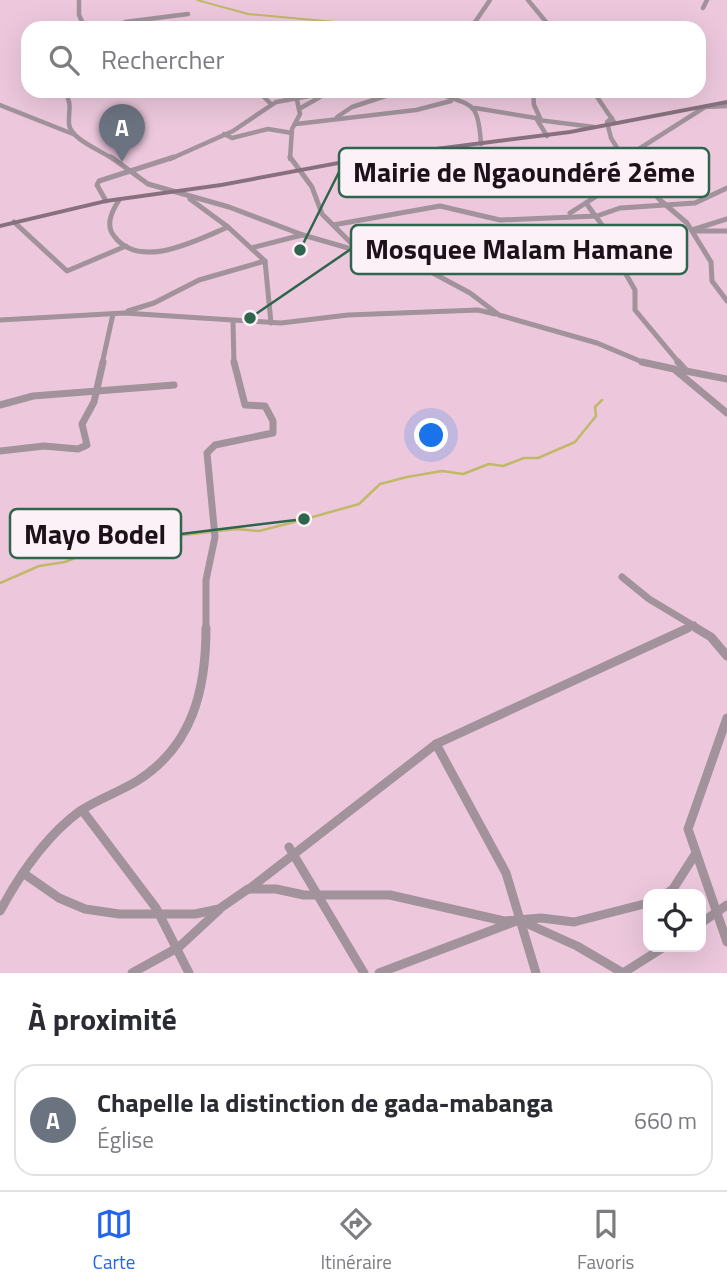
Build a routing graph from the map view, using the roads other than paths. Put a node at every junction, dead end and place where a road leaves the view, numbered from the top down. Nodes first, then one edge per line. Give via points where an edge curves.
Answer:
1 (79, 0) edge
2 (490, 0) edge
3 (528, 0) edge
4 (707, 0) edge
5 (703, 8) dead end
6 (188, 14) dead end
7 (82, 21) edge
8 (133, 21) edge
9 (476, 21) edge
10 (545, 21) edge
11 (68, 98) edge
12 (265, 98) edge
13 (286, 98) edge
14 (297, 98) edge
15 (320, 98) edge
16 (380, 98) edge
17 (448, 98) edge
18 (534, 98) edge
19 (597, 98) edge
20 (452, 100) junction
21 (271, 104) junction
22 (727, 104) edge
23 (0, 105) edge
24 (705, 107) junction
25 (475, 108) junction
26 (299, 109) junction
27 (337, 118) junction
28 (540, 120) junction
29 (612, 122) junction
30 (296, 124) junction
31 (594, 128) junction
32 (292, 132) junction
33 (73, 134) junction
34 (224, 134) junction
35 (547, 136) junction
36 (481, 144) junction
37 (623, 158) junction
38 (128, 170) junction
39 (297, 170) junction
40 (727, 188) edge
41 (174, 192) junction
42 (187, 196) junction
43 (118, 200) junction
44 (106, 201) junction
45 (586, 203) junction
46 (668, 207) junction
47 (560, 215) junction
48 (597, 216) junction
49 (727, 219) edge
50 (14, 222) junction
51 (333, 225) junction
52 (0, 226) edge
53 (228, 228) junction
54 (692, 230) junction
55 (727, 231) edge
56 (303, 235) junction
57 (125, 246) junction
58 (251, 248) junction
59 (655, 249) dead end
60 (359, 250) junction
61 (265, 261) junction
62 (620, 262) junction
63 (727, 301) edge
64 (124, 313) junction
65 (113, 314) junction
66 (499, 314) junction
67 (0, 320) edge
68 (233, 322) junction
69 (271, 323) junction
70 (674, 369) junction
71 (685, 372) junction
72 (727, 379) edge
73 (174, 385) dead end
74 (94, 392) junction
75 (0, 405) edge
76 (727, 413) edge
77 (0, 452) edge
78 (622, 577) dead end
79 (694, 625) junction
80 (727, 656) edge
81 (727, 718) edge
82 (436, 744) junction
83 (82, 810) junction
84 (291, 850) junction
85 (696, 853) junction
86 (23, 873) junction
87 (248, 889) junction
88 (673, 889) edge
89 (320, 895) junction
90 (643, 904) edge
91 (727, 905) edge
92 (219, 909) junction
93 (0, 911) edge
94 (716, 913) junction
95 (162, 915) junction
96 (519, 920) junction
97 (706, 920) edge
98 (727, 942) edge
99 (179, 947) junction
100 (656, 952) edge
101 (132, 973) edge
102 (188, 973) edge
103 (364, 973) edge
104 (379, 973) edge
105 (536, 973) edge
106 (623, 973) edge

1 - 7 street
2 - 9 street
3 - 10 street
4 - 5 street
6 - 8 street
11 - 33 street
12 - 21 street
13 - 21 street
14 - 26 street
15 - 26 street
16 - 27 street via 352,107
17 - 20 street
18 - 28 street
19 - 29 street
20 - 25 street
20 - 27 street via 415,110
21 - 34 street
22 - 24 street
23 - 33 street
24 - 29 street
24 - 37 street
25 - 28 street
25 - 36 street
26 - 30 street
27 - 30 street
28 - 31 street
28 - 35 street
29 - 31 street
29 - 37 street via 611,138
30 - 32 street
31 - 35 street
32 - 34 street via 268,129 232,138
32 - 39 street via 290,159
33 - 38 street
34 - 38 street via 158,163
35 - 36 street
36 - 39 street
37 - 45 street via 607,186
37 - 46 street
38 - 41 street via 148,184
38 - 44 street via 96,183
39 - 41 street
39 - 51 street
40 - 46 street via 695,203
41 - 42 street
41 - 43 street
42 - 53 street
42 - 56 street
43 - 44 street
43 - 57 street via 109,227
44 - 50 street
45 - 47 street via 578,211
45 - 48 street
46 - 48 street via 620,208
46 - 54 street
47 - 48 street
47 - 51 street via 500,220 440,206
48 - 62 street via 618,247
49 - 54 street
50 - 52 street
50 - 57 street via 66,271
51 - 60 street
53 - 57 street via 152,252
53 - 58 street
54 - 55 street
54 - 63 street via 711,261 712,281
56 - 58 street
56 - 60 street
58 - 61 street
59 - 62 street
60 - 66 street via 431,272
61 - 64 street via 199,280
61 - 69 street
62 - 71 street via 635,290 635,310
64 - 65 street
64 - 68 street
65 - 67 street
65 - 74 street
66 - 69 street via 420,312
66 - 70 street via 597,343 652,366
68 - 69 street
68 - 83 street via 234,363 246,405 265,406 273,433 215,445 207,453 215,537 206,580 202,688 180,744 139,780
70 - 71 street
70 - 76 street
71 - 72 street
73 - 74 street
74 - 75 street via 33,396
74 - 77 street via 94,402 82,424 84,447
78 - 79 street
79 - 80 street
79 - 82 street
81 - 85 street via 688,829
82 - 84 street
82 - 96 street via 506,873
83 - 86 street via 55,832
83 - 95 street
84 - 87 street
84 - 89 street
85 - 88 street
85 - 94 street
86 - 93 street
86 - 95 street via 59,898 85,909
87 - 89 street
87 - 92 street
89 - 96 street via 390,895
89 - 103 street
90 - 96 street via 574,922
91 - 94 street
92 - 95 street
92 - 99 street
94 - 97 street
94 - 98 street
95 - 99 street
96 - 104 street
96 - 105 street
96 - 106 street
99 - 101 street
99 - 102 street
100 - 106 street

